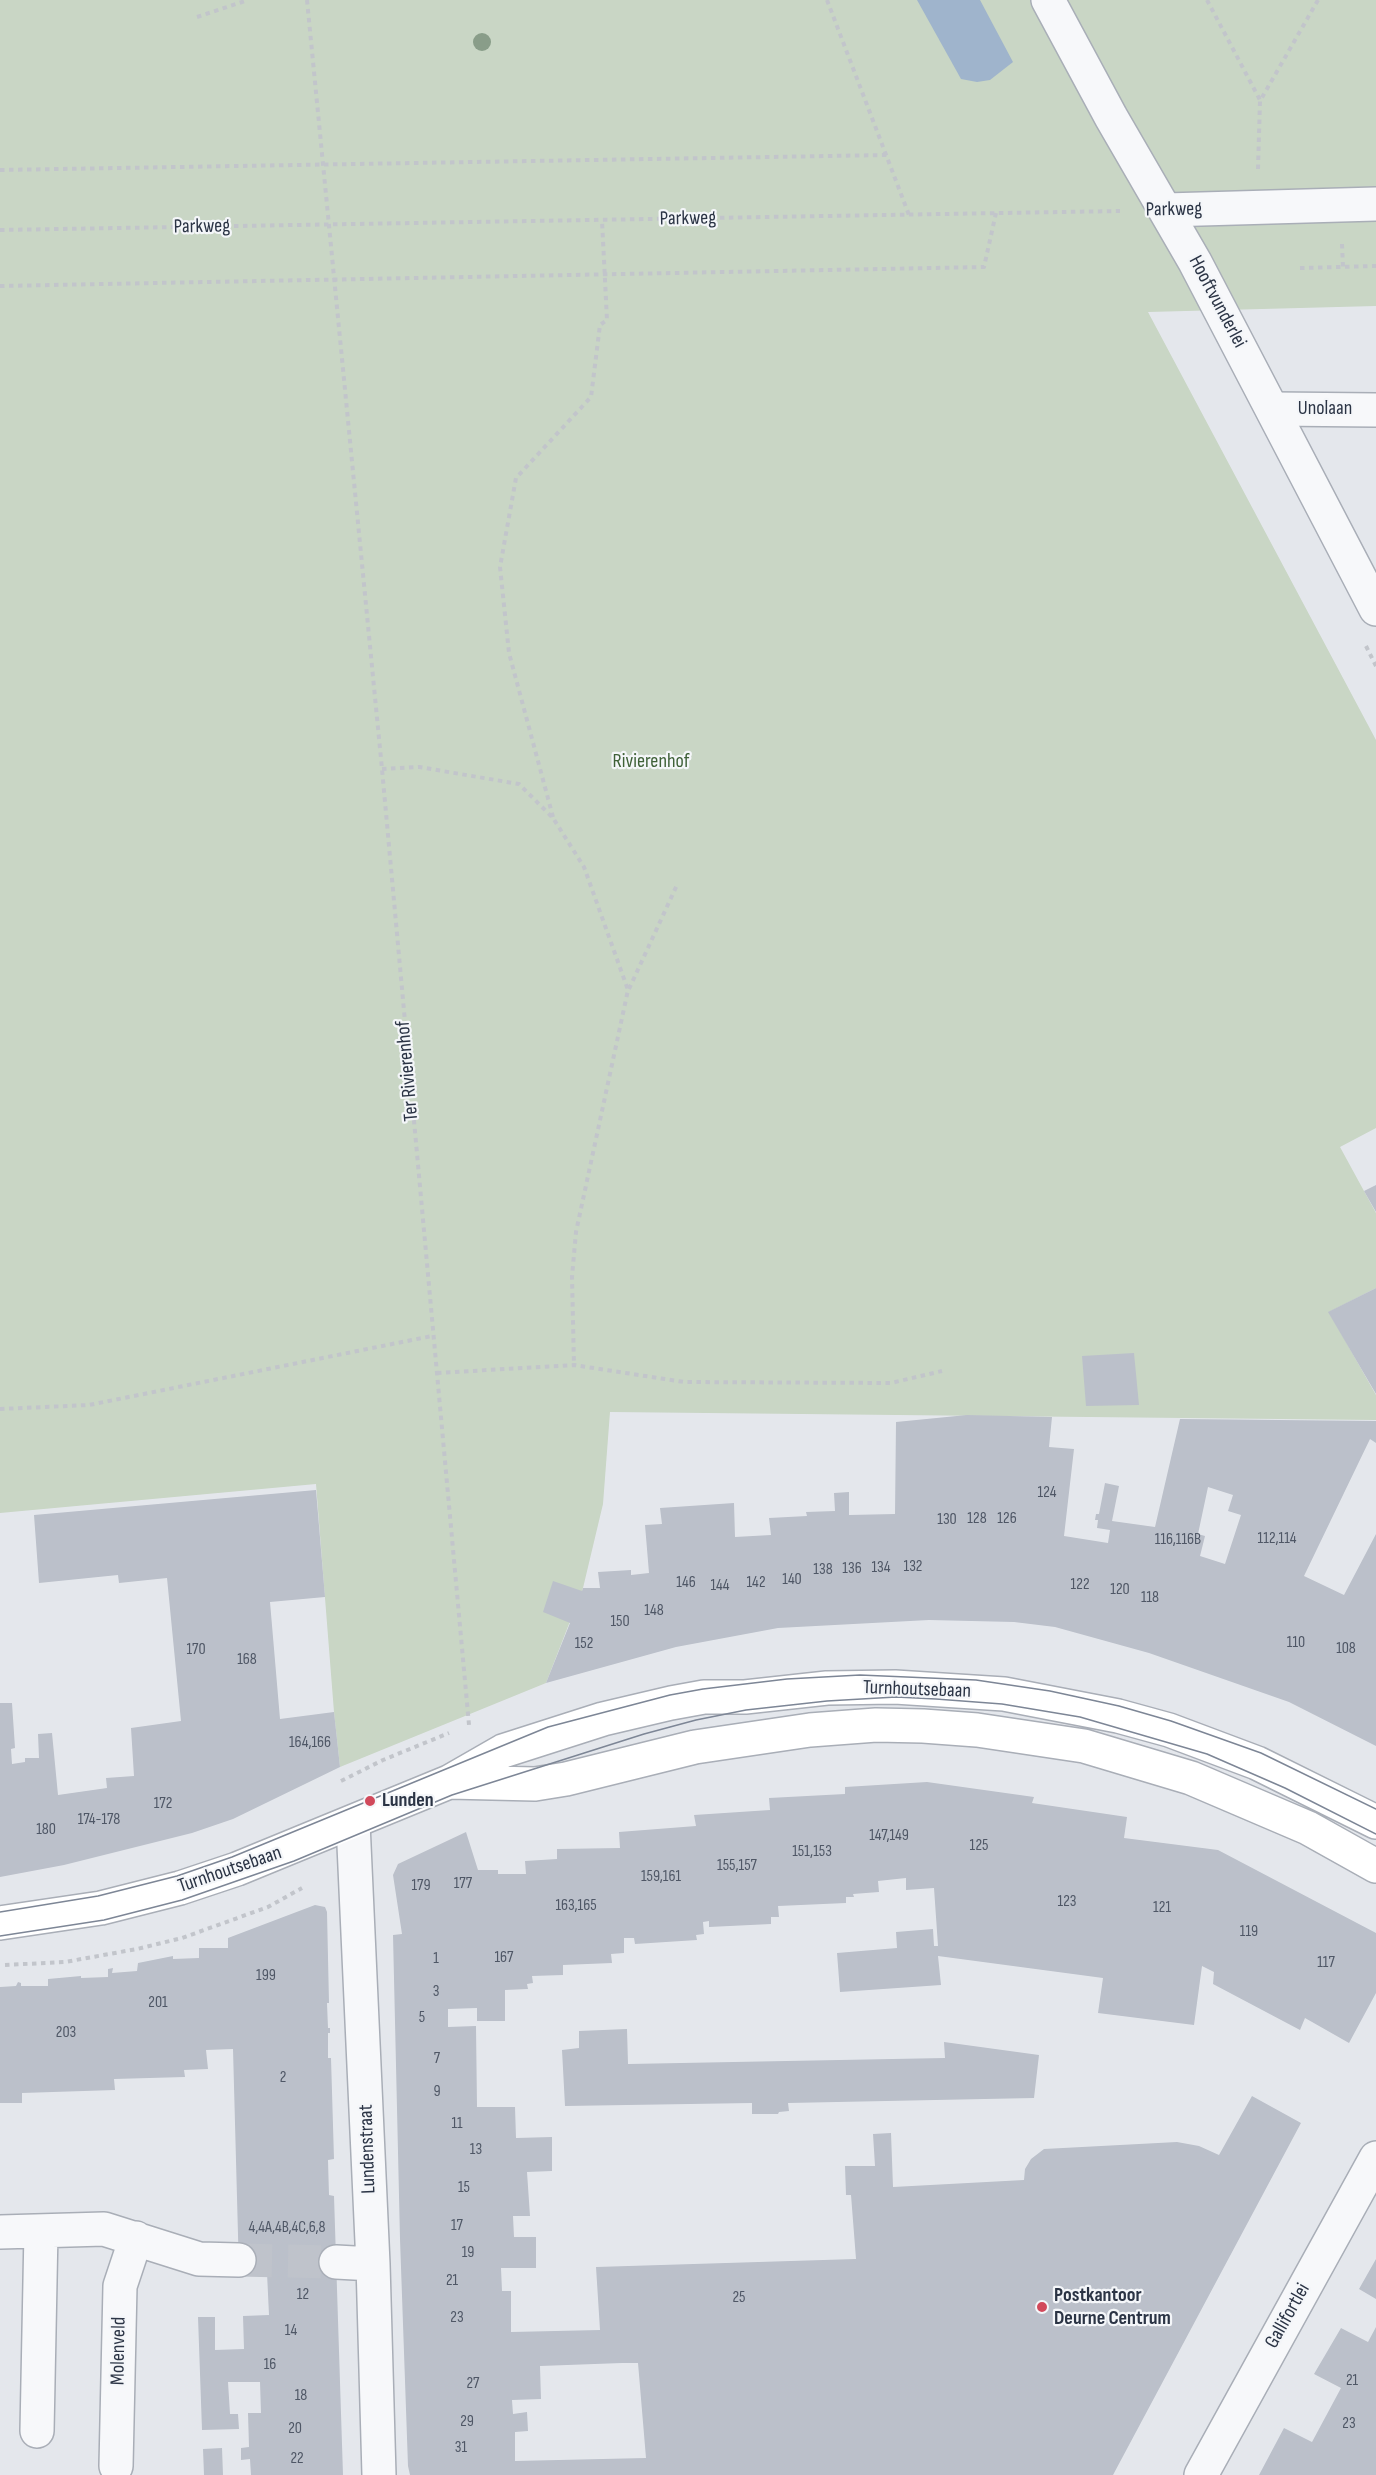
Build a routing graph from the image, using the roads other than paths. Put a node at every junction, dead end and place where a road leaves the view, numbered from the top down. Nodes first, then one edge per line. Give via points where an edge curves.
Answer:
1 (1048, 0) edge
2 (1376, 204) edge
3 (1166, 210) junction
4 (1273, 409) junction
5 (1376, 410) edge
6 (1376, 609) edge
7 (449, 1782) junction
8 (1376, 1822) edge
9 (353, 1823) junction
10 (1376, 1866) edge
11 (0, 1923) edge
12 (1376, 2158) edge
13 (40, 2231) junction
14 (0, 2232) edge
15 (136, 2238) junction
16 (239, 2260) tunnel mouth
17 (336, 2262) tunnel mouth
18 (373, 2264) junction
19 (37, 2431) dead end
20 (116, 2466) dead end
21 (379, 2475) edge
22 (1201, 2475) edge

1 - 3 street, Hooftvunderlei
2 - 3 street, Parkweg
3 - 4 street, Hooftvunderlei
4 - 5 street, Unolaan
4 - 6 street, Hooftvunderlei
7 - 8 main road, Turnhoutsebaan via 503,1751 671,1702 827,1688 926,1688 1049,1701 1168,1730 1257,1763
7 - 9 main road, Turnhoutsebaan
7 - 10 main road, Turnhoutsebaan via 535,1784 695,1747 810,1730 876,1725 966,1729 1084,1746 1191,1778 1308,1828
9 - 11 main road, Turnhoutsebaan via 180,1888 101,1908
9 - 18 street, Lundenstraat
12 - 22 street, Gallifortlei
13 - 14 street
13 - 15 street via 104,2229
13 - 19 street
15 - 16 street via 199,2259
15 - 20 street, Molenveld via 120,2286
17 - 18 street
18 - 21 street, Lundenstraat

